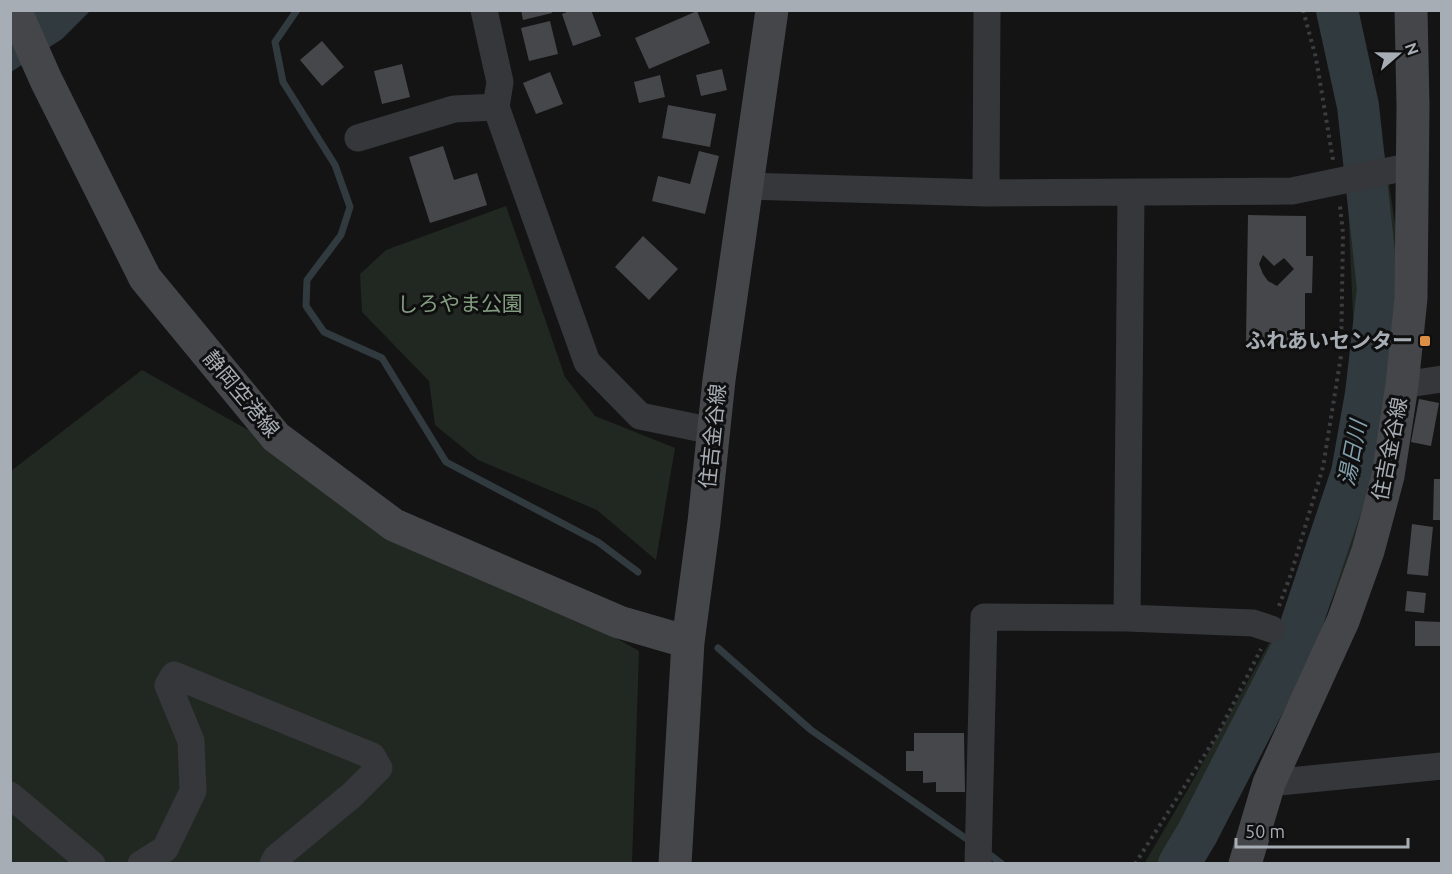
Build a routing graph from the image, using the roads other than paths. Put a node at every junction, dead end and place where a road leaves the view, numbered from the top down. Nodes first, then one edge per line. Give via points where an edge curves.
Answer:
1 (15, 10) edge
2 (484, 10) edge
3 (772, 10) edge
4 (987, 10) edge
5 (1411, 10) edge
6 (496, 107) junction
7 (358, 138) dead end
8 (1399, 168) junction
9 (747, 186) junction
10 (1131, 193) junction
11 (986, 194) junction
12 (1442, 379) edge
13 (1402, 385) junction
14 (713, 431) junction
15 (1127, 618) junction
16 (1271, 629) road end
17 (688, 642) junction
18 (1442, 766) edge
19 (1269, 783) junction
20 (10, 795) edge
21 (979, 856) edge
22 (1243, 862) edge
23 (92, 864) edge
24 (141, 864) edge
25 (273, 864) edge
26 (675, 864) edge

1 - 17 main road, 静岡空港線 via 145,278 276,437 394,525 619,622
2 - 6 street via 500,82
3 - 9 main road, 住吉金谷線
4 - 11 street
5 - 8 main road, 住吉金谷線
6 - 7 street via 454,109
6 - 14 street via 587,362 640,416
8 - 10 street via 1292,190
8 - 13 main road, 住吉金谷線 via 1411,298
9 - 11 street
9 - 14 main road, 住吉金谷線
10 - 11 street
10 - 15 street
12 - 13 street
13 - 19 main road, 住吉金谷線 via 1388,476 1368,551 1343,621
14 - 17 main road, 住吉金谷線
15 - 16 street via 1253,623
15 - 21 street via 984,617
17 - 26 main road, 住吉金谷線
18 - 19 street
19 - 22 main road, 住吉金谷線
20 - 23 street
24 - 25 street via 165,849 193,791 191,741 168,685 174,675 372,756 379,768

